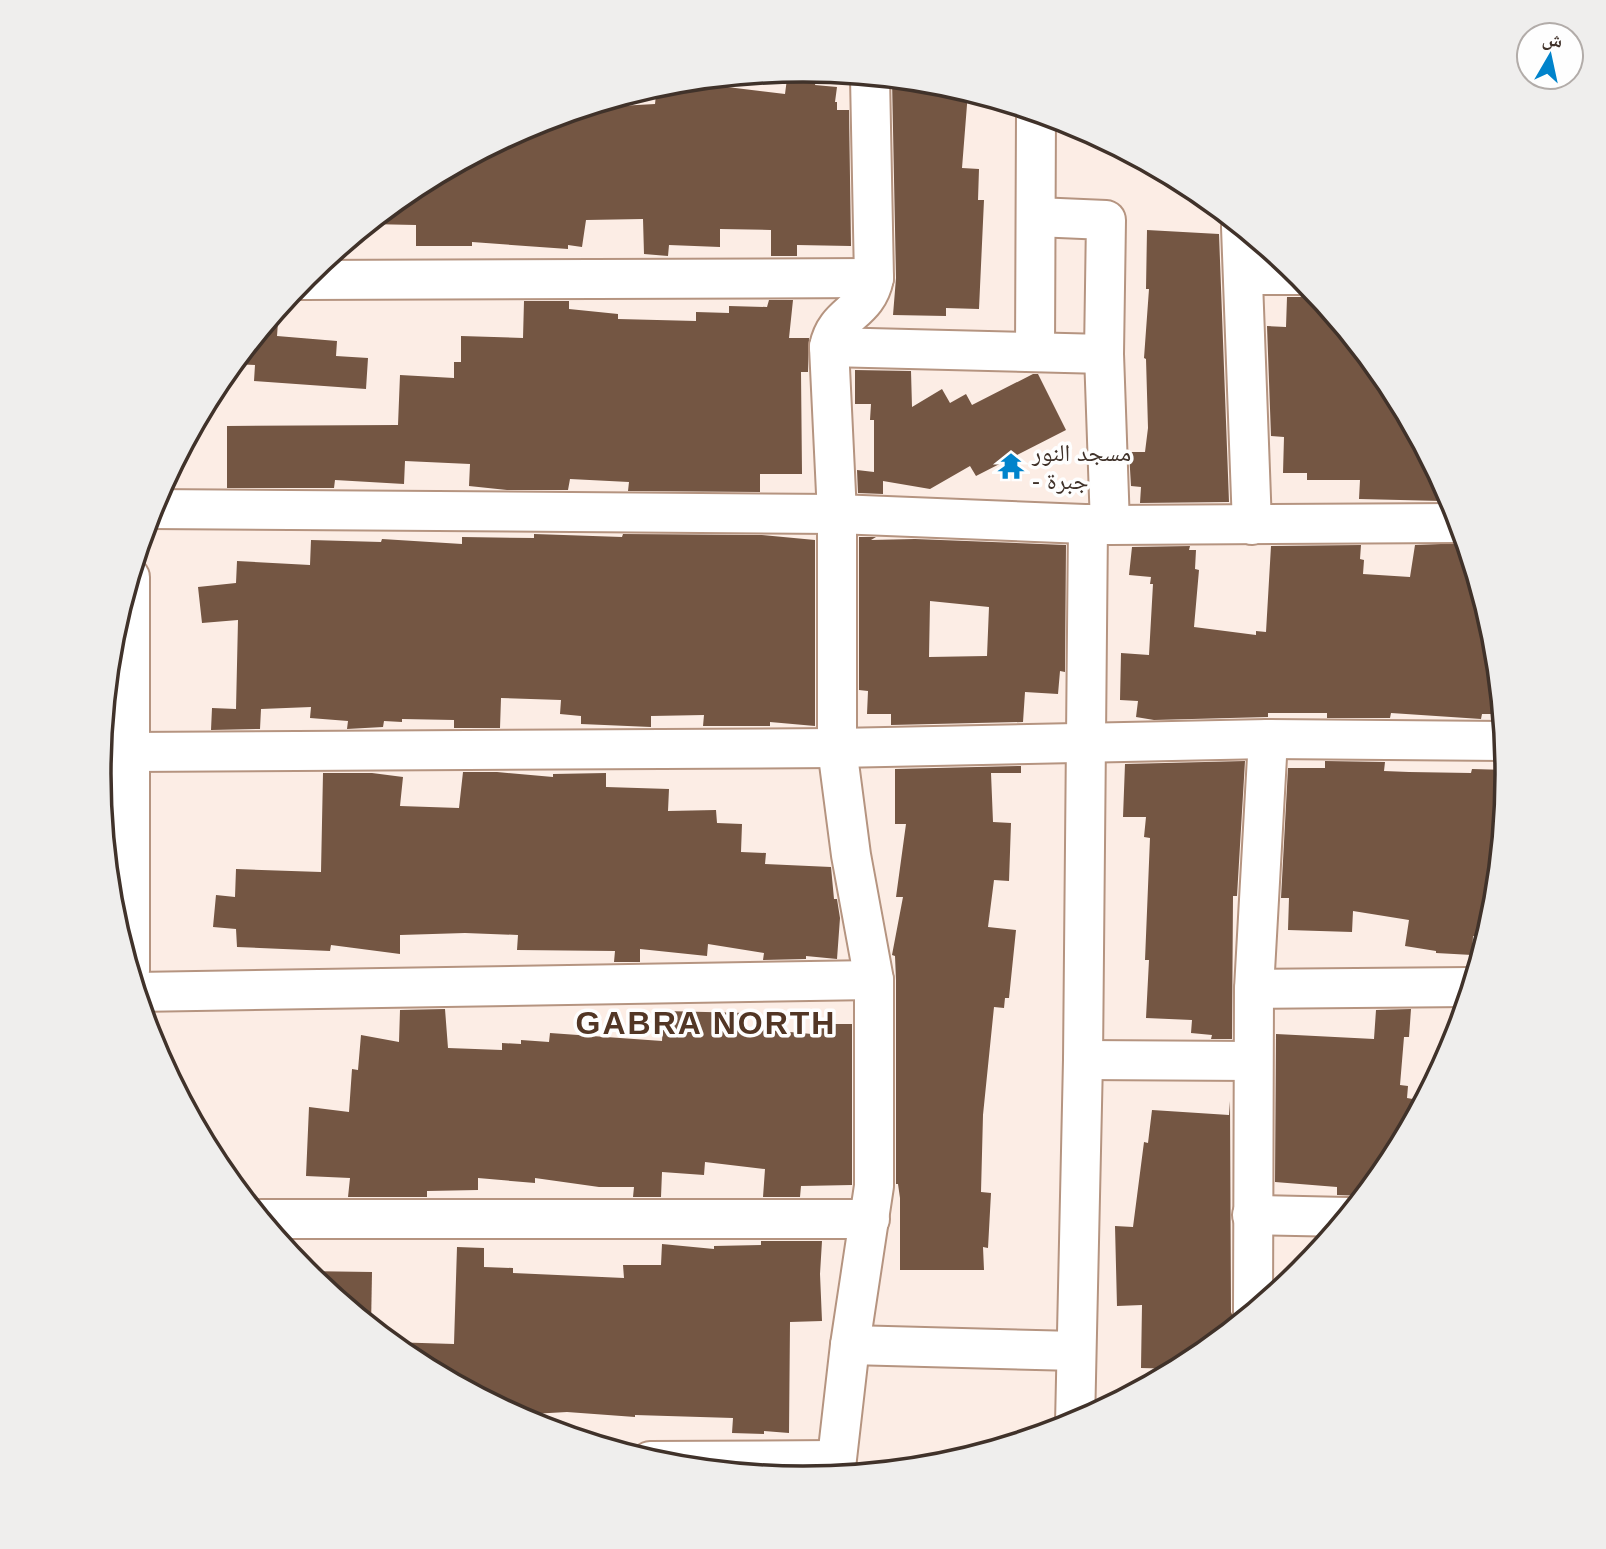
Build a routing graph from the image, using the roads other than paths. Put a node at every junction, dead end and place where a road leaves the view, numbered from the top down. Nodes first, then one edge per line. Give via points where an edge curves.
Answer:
1 (870, 86) edge
2 (1036, 123) edge
3 (1036, 217) junction
4 (1242, 240) edge
5 (1243, 275) junction
6 (1281, 275) edge
7 (874, 278) junction
8 (319, 280) edge
9 (829, 348) junction
10 (1035, 352) junction
11 (1104, 354) junction
12 (163, 509) edge
13 (837, 514) junction
14 (1448, 523) edge
15 (1099, 524) junction
16 (1252, 525) junction
17 (130, 612) edge
18 (1268, 739) junction
19 (1494, 741) edge
20 (1086, 743) junction
21 (837, 748) junction
22 (131, 752) junction
23 (130, 937) edge
24 (874, 980) junction
25 (1462, 987) edge
26 (1254, 989) junction
27 (145, 992) edge
28 (1083, 1060) junction
29 (1253, 1061) junction
30 (1252, 1215) junction
31 (1335, 1217) edge
32 (273, 1219) edge
33 (870, 1219) junction
34 (1253, 1300) edge
35 (850, 1345) junction
36 (1076, 1351) junction
37 (1075, 1411) edge
38 (767, 1465) edge
39 (836, 1466) edge
40 (806, 1467) edge

1 - 7 street
2 - 3 street
3 - 10 street
3 - 11 street via 1106,220
4 - 5 street
5 - 6 street
5 - 16 street
7 - 8 street
7 - 9 street via 868,298 838,326
9 - 10 street
9 - 13 street
10 - 11 street
11 - 15 street
12 - 13 street
13 - 15 street
13 - 21 street
14 - 16 street
15 - 16 street
15 - 20 street
17 - 22 street
18 - 19 street
18 - 20 street
18 - 26 street
20 - 21 street
20 - 28 street
21 - 22 street
21 - 24 street
22 - 23 street
24 - 27 street
24 - 33 street
25 - 26 street
26 - 29 street
28 - 29 street
28 - 36 street
29 - 30 street
30 - 31 street
30 - 34 street
32 - 33 street
33 - 35 street
35 - 36 street
35 - 39 street
36 - 37 street
38 - 40 street

